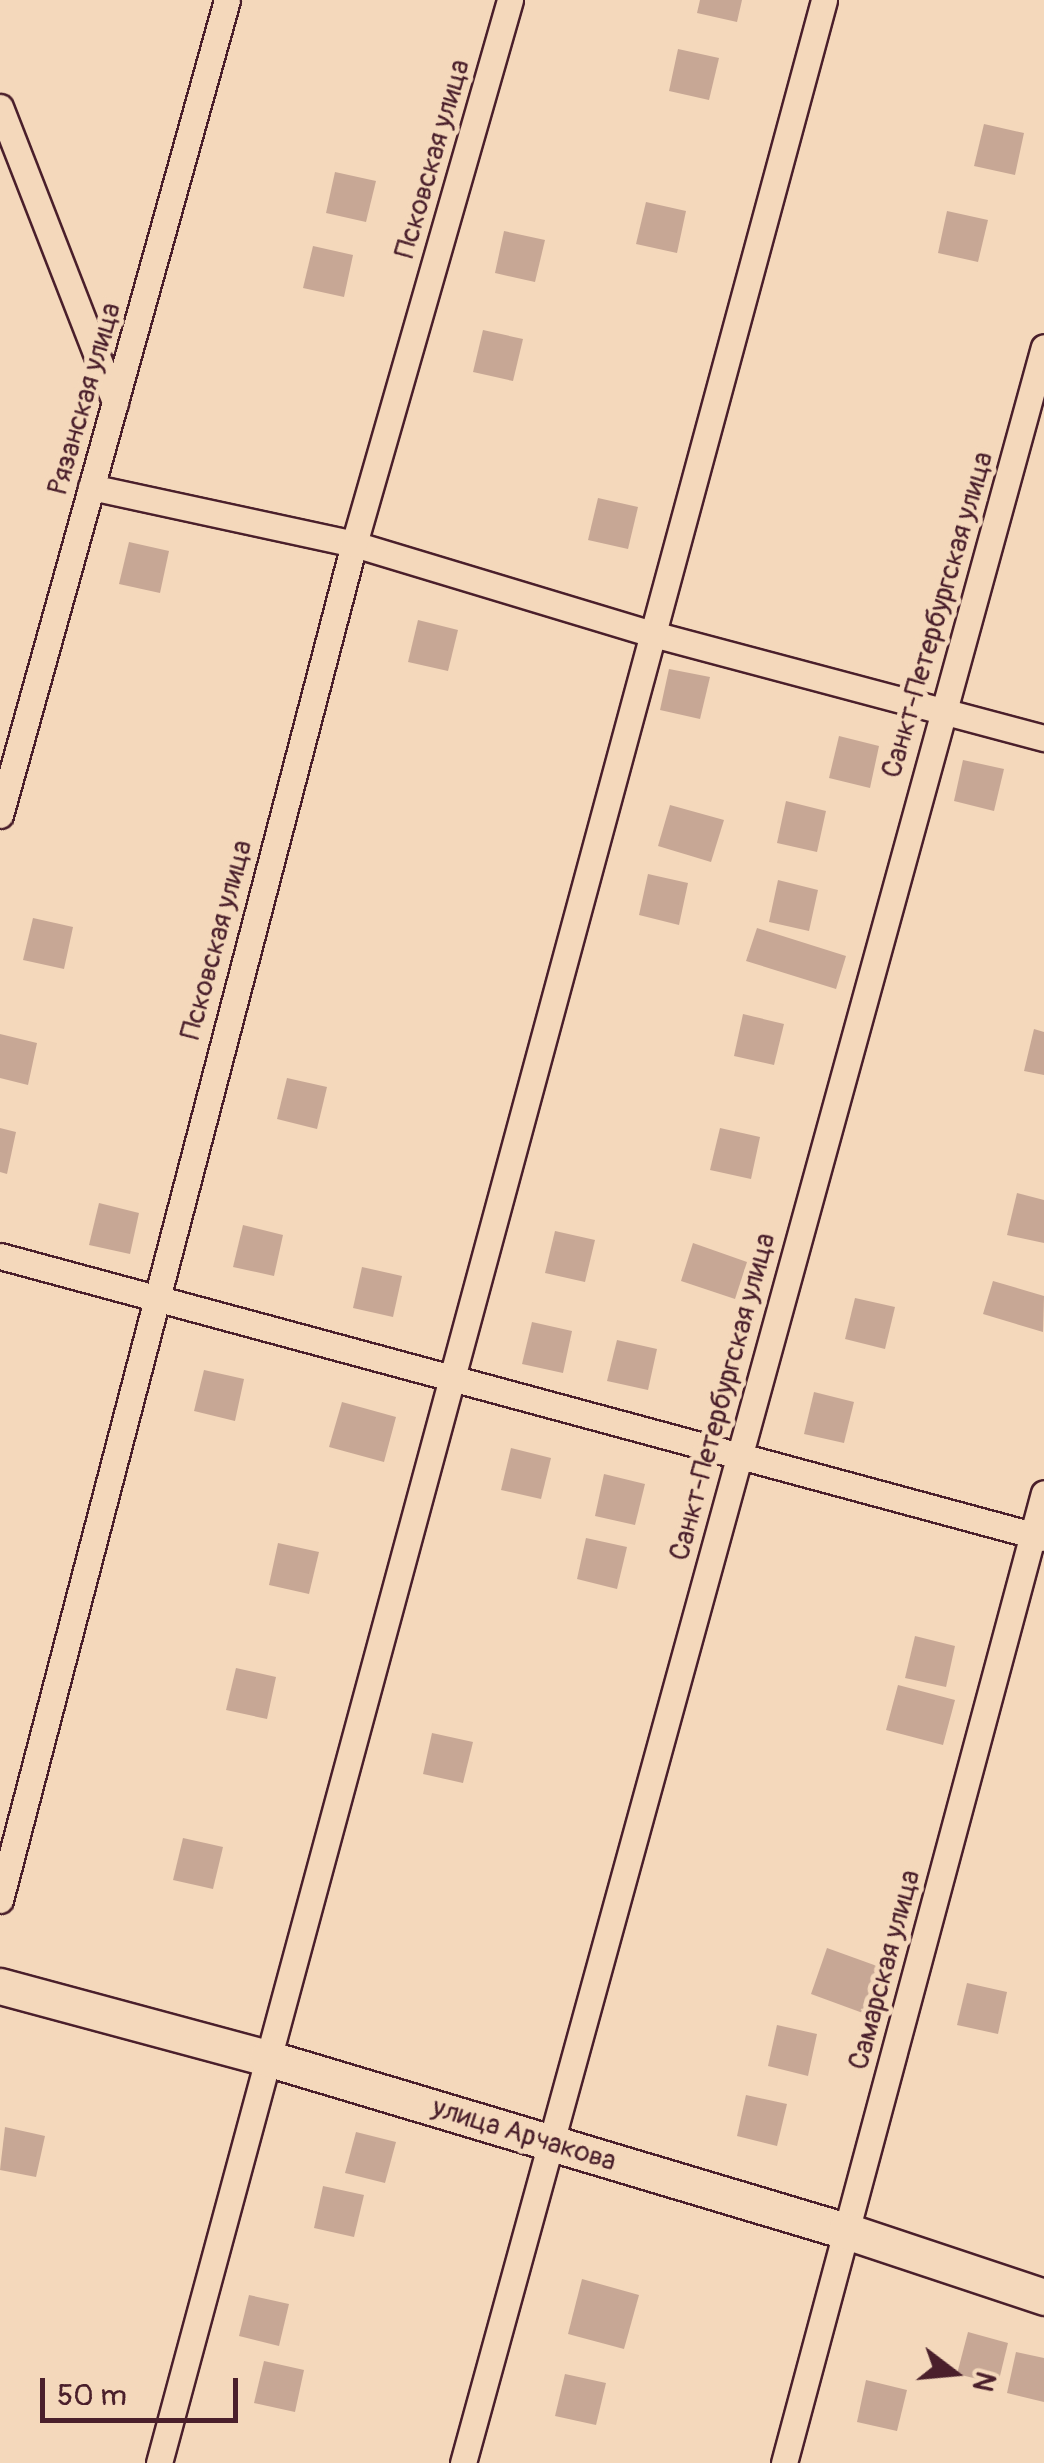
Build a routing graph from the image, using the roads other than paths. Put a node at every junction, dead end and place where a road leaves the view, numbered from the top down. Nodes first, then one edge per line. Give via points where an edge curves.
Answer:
1 (227, 0) edge
2 (510, 0) edge
3 (824, 0) edge
4 (0, 107) edge
5 (1044, 347) edge
6 (115, 402) junction
7 (91, 487) junction
8 (354, 544) junction
9 (650, 633) junction
10 (942, 712) junction
11 (1044, 738) edge
12 (0, 815) edge
13 (0, 1256) edge
14 (152, 1300) junction
15 (448, 1380) junction
16 (738, 1456) junction
17 (1044, 1494) edge
18 (1038, 1536) edge
19 (0, 1900) edge
20 (0, 1986) edge
21 (267, 2058) junction
22 (549, 2144) junction
23 (846, 2230) junction
24 (1044, 2297) edge
25 (160, 2463) edge
26 (463, 2463) edge
27 (784, 2463) edge

1 - 6 street, Рязанская улица
2 - 8 street, Псковская улица
3 - 9 street
4 - 6 street
5 - 10 street, Санкт-Петербургская улица
6 - 7 street, Рязанская улица
7 - 8 street
7 - 12 street, Рязанская улица
8 - 9 street
8 - 14 street, Псковская улица
9 - 10 street
9 - 15 street
10 - 11 street
10 - 16 street, Санкт-Петербургская улица
13 - 14 street
14 - 15 street
14 - 19 street, Псковская улица
15 - 16 street
15 - 21 street
16 - 18 street
16 - 22 street, Санкт-Петербургская улица
17 - 18 street, Самарская улица
18 - 23 street, Самарская улица
20 - 21 street, улица Арчакова
21 - 22 street, улица Арчакова
21 - 25 street
22 - 23 street, улица Арчакова
22 - 26 street, Санкт-Петербургская улица
23 - 24 street, улица Арчакова
23 - 27 street, Самарская улица

